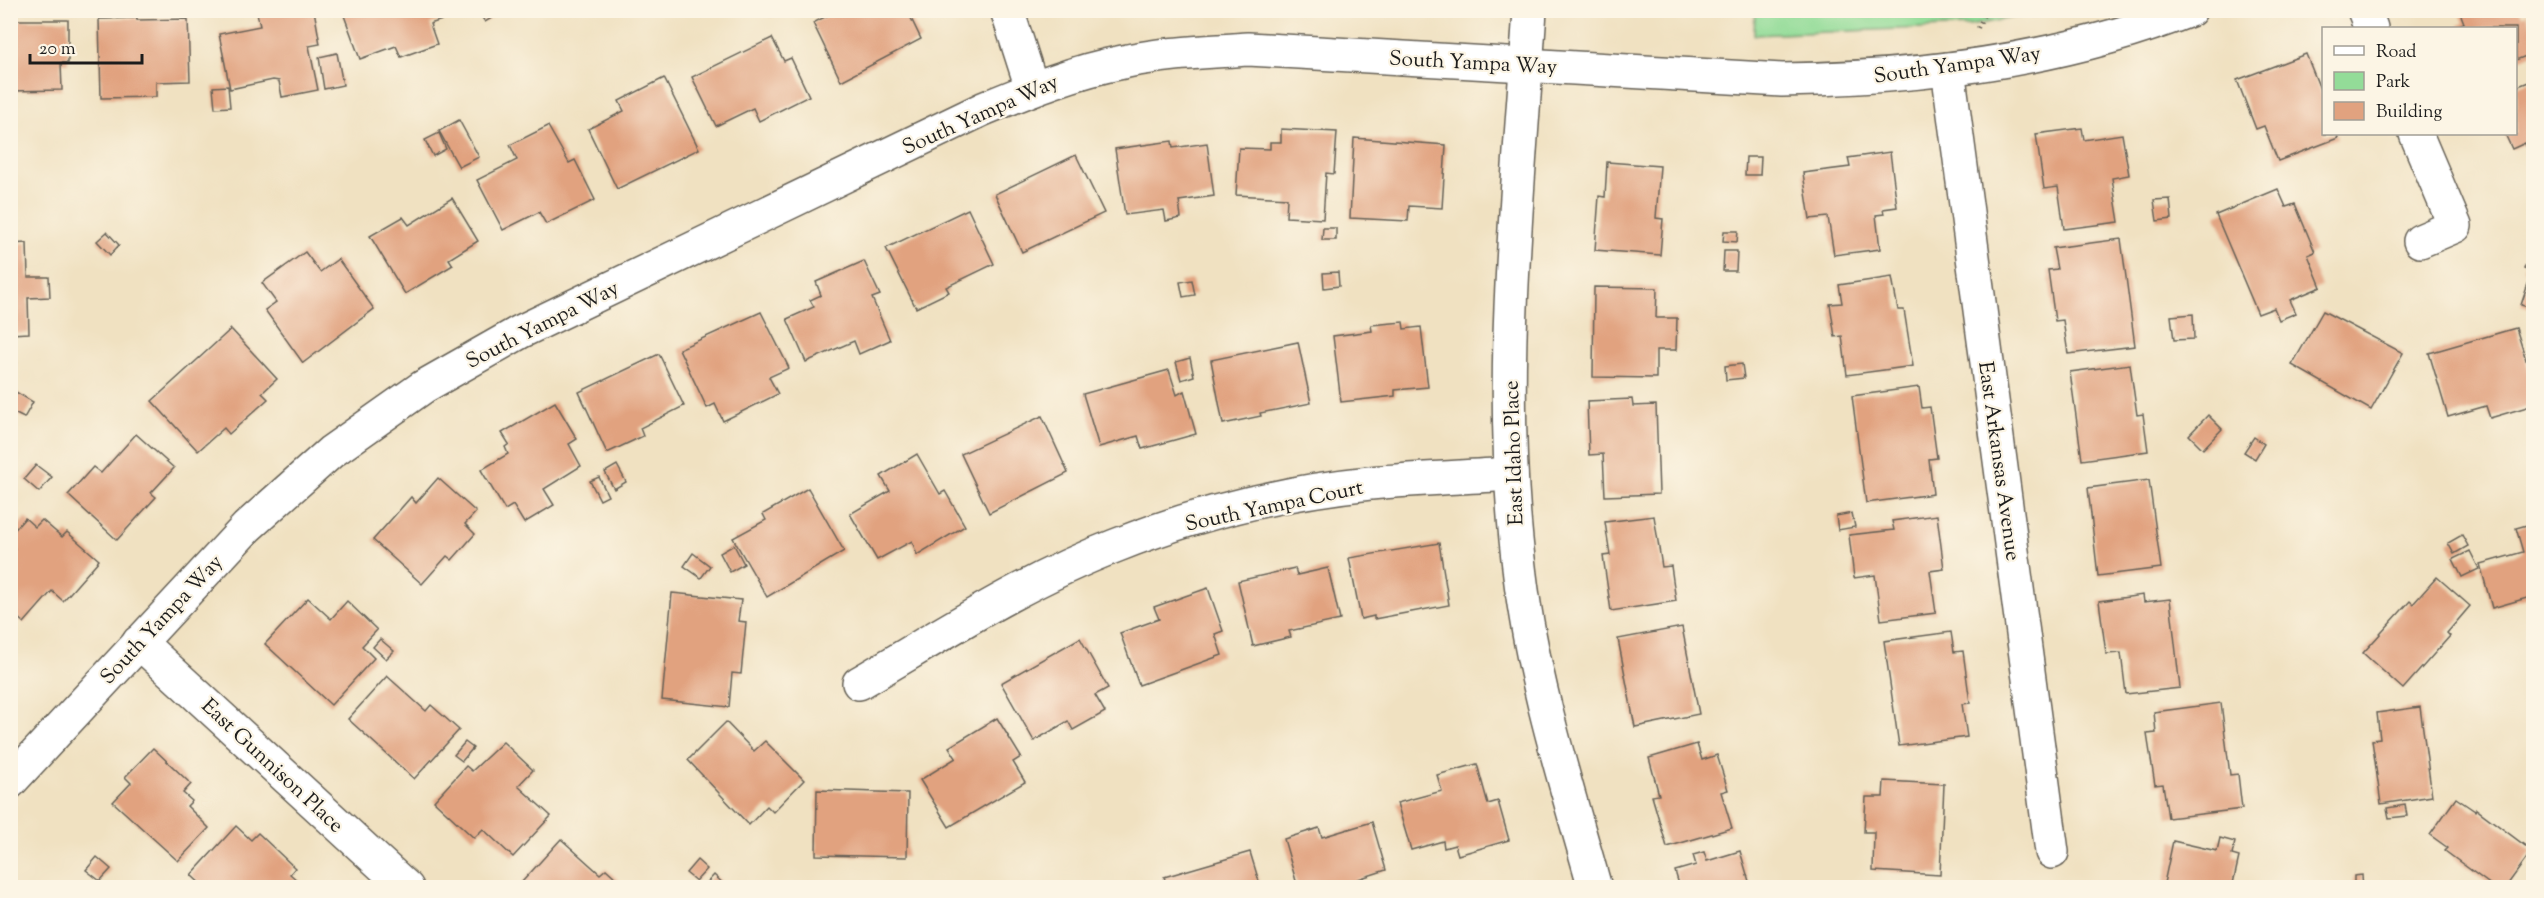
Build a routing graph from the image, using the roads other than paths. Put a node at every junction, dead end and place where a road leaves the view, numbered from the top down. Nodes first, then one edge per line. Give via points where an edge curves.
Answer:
1 (1007, 10) edge
2 (1530, 10) edge
3 (2190, 10) edge
4 (2364, 10) edge
5 (2372, 27) edge
6 (1526, 66) junction
7 (1948, 69) junction
8 (1032, 88) junction
9 (2416, 135) edge
10 (2420, 241) dead end
11 (1511, 474) junction
12 (139, 642) junction
13 (859, 683) dead end
14 (10, 782) edge
15 (2052, 852) dead end
16 (406, 888) edge
17 (1595, 888) edge

1 - 8 street
2 - 6 street, East Idaho Place
3 - 7 street, South Yampa Way via 2069,47
4 - 5 street
6 - 7 street, South Yampa Way via 1782,80 1844,79
6 - 8 street, South Yampa Way via 1248,49 1123,62
6 - 11 street, East Idaho Place via 1510,332
7 - 15 street, East Arkansas Avenue
8 - 12 street, South Yampa Way via 520,332 423,387 332,452 247,527
9 - 10 street via 2455,226
11 - 13 street, South Yampa Court via 1318,490 1216,513 1115,546 1019,589
11 - 17 street, East Idaho Place via 1531,645 1546,715
12 - 14 street, South Yampa Way
12 - 16 street, East Gunnison Place

